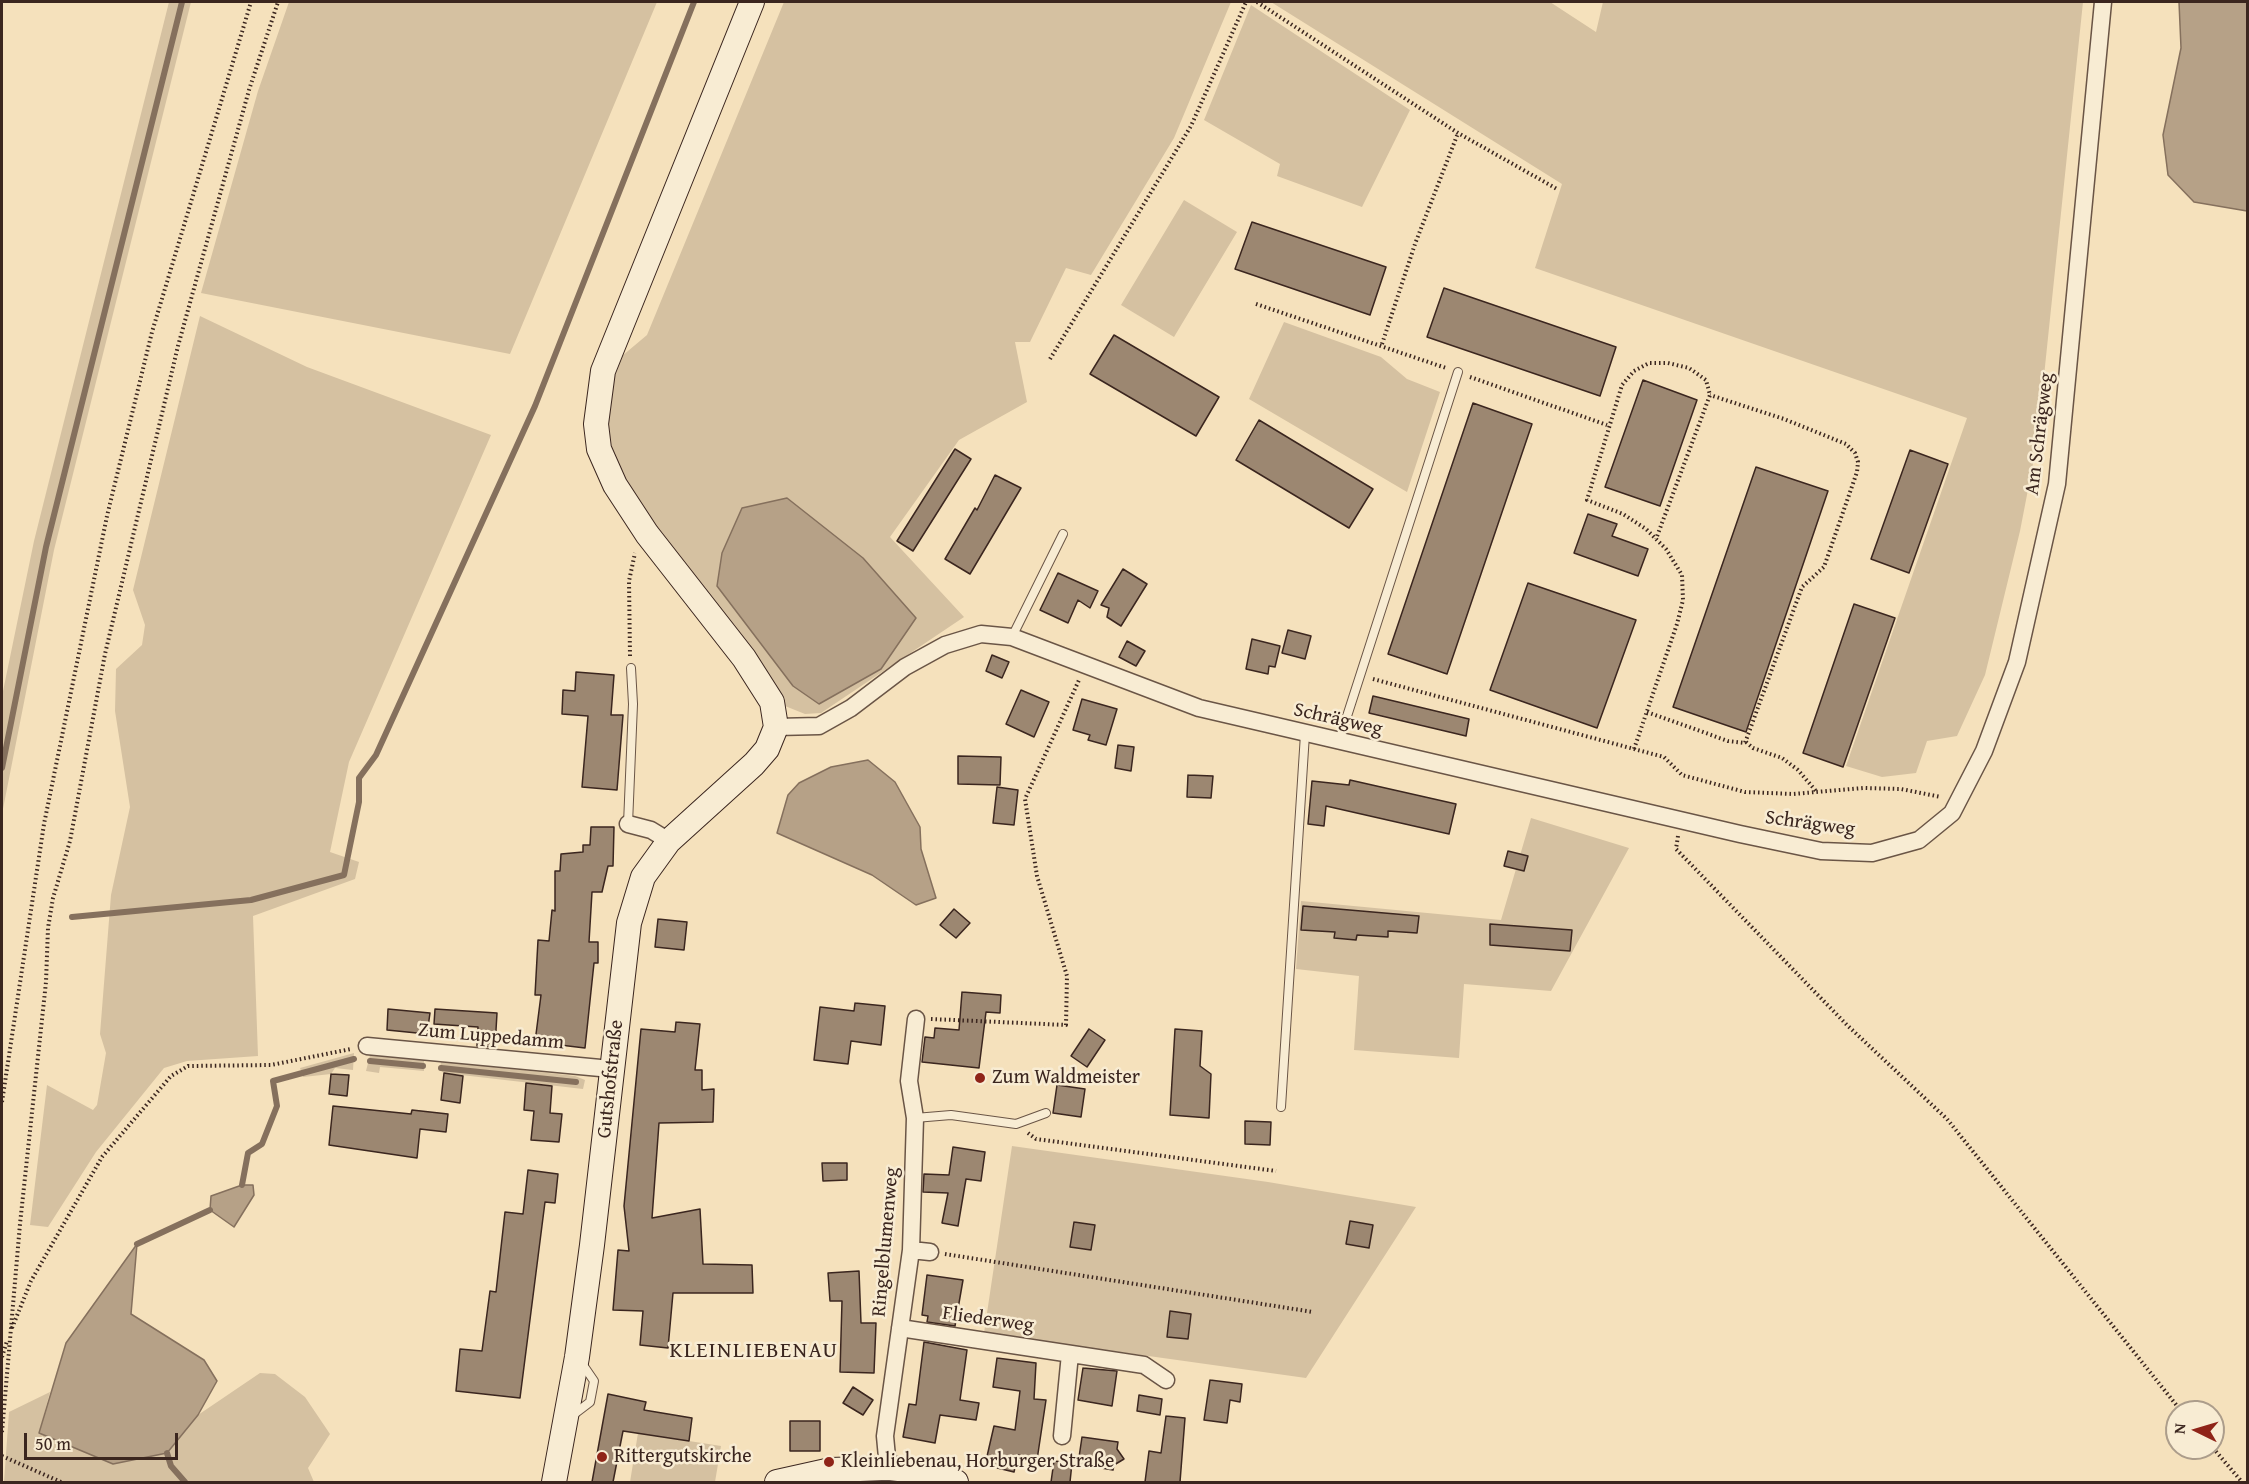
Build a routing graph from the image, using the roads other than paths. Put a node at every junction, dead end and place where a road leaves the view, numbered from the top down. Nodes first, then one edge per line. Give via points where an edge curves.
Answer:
1 (752, 2) edge
2 (2103, 2) edge
3 (1458, 372) road end
4 (1064, 534) dead end
5 (1012, 637) junction
6 (631, 668) road end
7 (776, 727) junction
8 (1305, 734) junction
9 (1339, 742) junction
10 (628, 824) joint
11 (1918, 840) joint
12 (669, 841) junction
13 (916, 1019) road end
14 (367, 1046) road end
15 (611, 1069) junction
16 (1281, 1107) dead end
17 (1046, 1113) dead end
18 (915, 1118) junction
19 (911, 1250) junction
20 (930, 1252) road end
21 (900, 1328) junction
22 (1070, 1354) junction
23 (1166, 1380) dead end
24 (1062, 1436) dead end
25 (888, 1468) junction
26 (554, 1482) edge
27 (777, 1482) edge
28 (956, 1482) edge

1 - 7 street via 603,371 596,424 599,449 615,485 647,534 744,658 772,702
2 - 11 street, Am Schrägweg via 2057,484 2017,662 1984,751 1952,813
3 - 9 lane
4 - 5 lane
5 - 7 street, Schrägweg via 981,634 945,645 819,726
5 - 8 street, Schrägweg via 1199,708
6 - 10 lane
7 - 12 street, Gutshofstraße via 767,749 754,764
8 - 9 street, Schrägweg
8 - 16 lane
9 - 11 street, Schrägweg via 1821,851 1872,853
10 - 12 street via 651,830
12 - 15 street, Gutshofstraße via 642,877 629,923
13 - 18 street, Ringelblumenweg via 909,1082
14 - 15 street, Zum Luppedamm
15 - 26 street, Gutshofstraße via 577,1357
17 - 18 lane via 1016,1124 951,1115
18 - 19 street, Ringelblumenweg
19 - 20 street
19 - 21 street, Ringelblumenweg
21 - 22 street, Fliederweg
21 - 25 street, Ringelblumenweg via 885,1436
22 - 23 street, Fliederweg via 1144,1365
22 - 24 street
25 - 27 street via 831,1470
25 - 28 street via 930,1472

